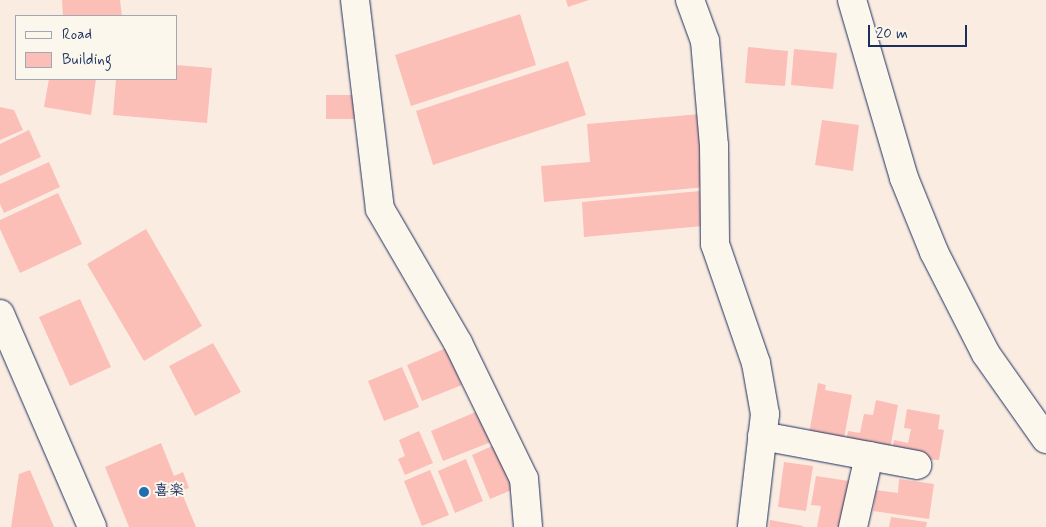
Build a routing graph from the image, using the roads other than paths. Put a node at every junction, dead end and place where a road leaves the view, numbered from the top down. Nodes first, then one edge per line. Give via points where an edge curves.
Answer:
1 (355, 0) edge
2 (690, 0) edge
3 (852, 0) edge
4 (0, 314) edge
5 (762, 436) junction
6 (1046, 438) edge
7 (868, 456) junction
8 (917, 465) dead end
9 (92, 527) edge
10 (528, 527) edge
11 (752, 527) edge
12 (852, 527) edge

1 - 10 street via 380,209 458,343 524,479
2 - 5 street via 705,41 714,145 715,244 756,363 765,414
3 - 6 street via 904,178 934,252 986,354
4 - 9 street
5 - 7 street
5 - 11 street
7 - 8 street
7 - 12 street

